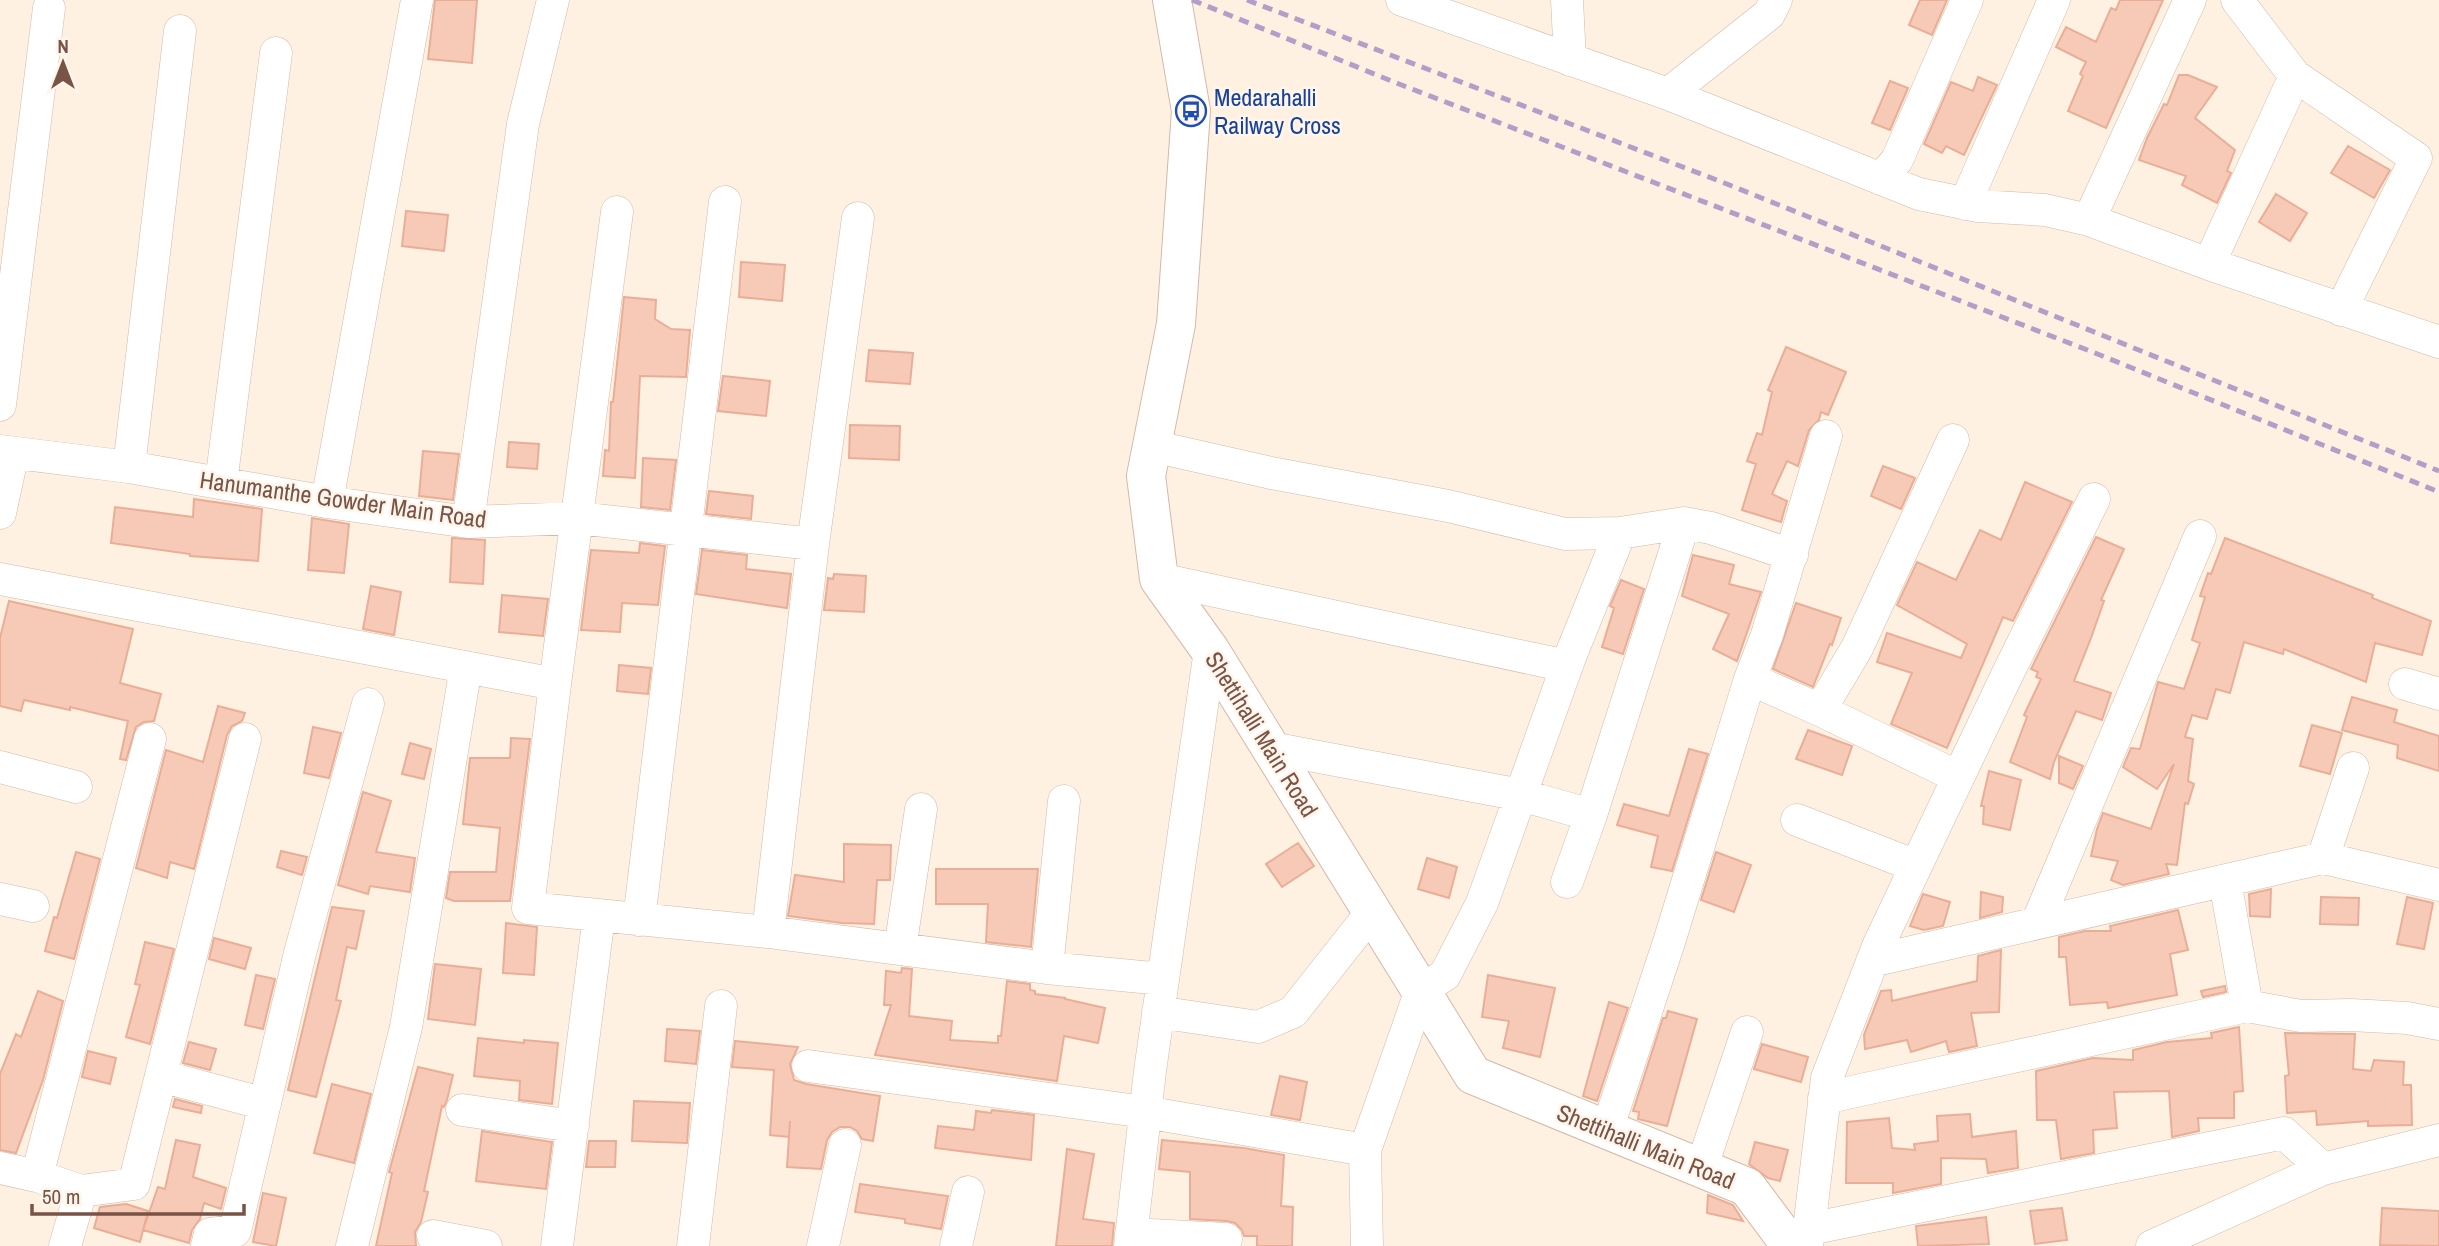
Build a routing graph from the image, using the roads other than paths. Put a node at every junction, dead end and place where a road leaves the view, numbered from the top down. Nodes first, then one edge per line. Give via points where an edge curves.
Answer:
1 (417, 0) edge
2 (553, 0) edge
3 (1172, 0) edge
4 (1402, 0) edge
5 (1567, 0) edge
6 (1776, 0) edge
7 (1967, 0) edge
8 (2054, 0) edge
9 (2190, 0) edge
10 (2237, 0) edge
11 (49, 8) dead end
12 (180, 31) dead end
13 (276, 53) dead end
14 (1570, 60) junction
15 (2295, 76) junction
16 (1668, 94) junction
17 (1881, 179) junction
18 (725, 202) dead end
19 (1965, 204) junction
20 (617, 212) dead end
21 (859, 218) dead end
22 (2089, 220) junction
23 (2209, 264) junction
24 (2341, 310) junction
25 (2439, 342) edge
26 (0, 405) edge
27 (1826, 436) dead end
28 (1952, 440) dead end
29 (1152, 446) junction
30 (7, 452) edge
31 (129, 467) junction
32 (221, 483) junction
33 (2094, 499) dead end
34 (327, 502) junction
35 (0, 513) edge
36 (578, 518) junction
37 (468, 522) junction
38 (1684, 523) junction
39 (685, 529) junction
40 (1620, 533) junction
41 (2200, 536) dead end
42 (813, 544) junction
43 (1792, 555) junction
44 (0, 579) edge
45 (1158, 579) junction
46 (1210, 650) junction
47 (1567, 666) junction
48 (466, 667) junction
49 (1749, 679) junction
50 (555, 684) junction
51 (2405, 684) dead end
52 (2439, 694) edge
53 (368, 704) dead end
54 (1820, 710) junction
55 (150, 739) dead end
56 (245, 739) dead end
57 (1271, 748) junction
58 (0, 767) edge
59 (2353, 768) dead end
60 (1958, 777) junction
61 (76, 787) dead end
62 (1521, 795) junction
63 (1064, 801) dead end
64 (921, 809) dead end
65 (1591, 815) junction
66 (1797, 820) dead end
67 (2323, 858) junction
68 (1916, 866) junction
69 (2225, 881) junction
70 (1567, 882) dead end
71 (2439, 884) edge
72 (0, 899) edge
73 (33, 906) dead end
74 (1372, 912) junction
75 (599, 916) junction
76 (639, 920) junction
77 (2037, 923) junction
78 (768, 932) junction
79 (900, 949) junction
80 (1872, 961) junction
81 (1047, 968) junction
82 (1163, 979) junction
83 (1421, 990) junction
84 (721, 1006) dead end
85 (2247, 1006) junction
86 (1158, 1013) junction
87 (2439, 1024) edge
88 (1747, 1032) dead end
89 (808, 1066) dead end
90 (161, 1076) junction
91 (1824, 1098) junction
92 (265, 1104) junction
93 (462, 1110) dead end
94 (1145, 1112) junction
95 (573, 1126) junction
96 (1607, 1130) junction
97 (2439, 1140) edge
98 (845, 1145) dead end
99 (1365, 1150) junction
100 (0, 1168) edge
101 (1702, 1168) junction
102 (2323, 1168) junction
103 (37, 1177) junction
104 (80, 1191) junction
105 (968, 1192) dead end
106 (433, 1236) dead end
107 (1226, 1239) dead end
108 (1130, 1240) edge
109 (1793, 1241) edge
110 (65, 1246) edge
111 (207, 1246) edge
112 (352, 1246) edge
113 (486, 1246) edge
114 (557, 1246) edge
115 (693, 1246) edge
116 (823, 1246) edge
117 (956, 1246) edge
118 (1367, 1246) edge
119 (2152, 1246) edge

1 - 34 street
2 - 37 street via 523,124
3 - 29 street, Shettihalli Main Road via 1191,111 1176,324
4 - 14 street
5 - 14 street
6 - 16 street via 1769,14
7 - 17 street via 1897,160
8 - 19 street
9 - 22 street
10 - 15 street
11 - 26 street
12 - 31 street
13 - 32 street
14 - 16 street
15 - 23 street
15 - 24 street via 2416,158
16 - 17 street
17 - 19 street via 1919,194
18 - 39 street
19 - 22 street via 2045,210
20 - 36 street
21 - 42 street
22 - 23 street
23 - 24 street
24 - 25 street
27 - 43 street
28 - 54 street via 1857,648
29 - 40 street via 1565,534
29 - 45 street, Shettihalli Main Road via 1146,475
30 - 31 street, Hanumanthe Gowder Main Road
30 - 35 street
31 - 32 street, Hanumanthe Gowder Main Road
32 - 34 street, Hanumanthe Gowder Main Road
33 - 60 street
34 - 37 street, Hanumanthe Gowder Main Road
36 - 37 street, Hanumanthe Gowder Main Road
36 - 39 street, Hanumanthe Gowder Main Road
36 - 50 street
38 - 40 street
38 - 43 street
38 - 65 street
39 - 42 street, Hanumanthe Gowder Main Road
39 - 76 street
40 - 47 street
41 - 77 street
42 - 78 street
43 - 49 street
44 - 48 street
45 - 46 street, Shettihalli Main Road
45 - 47 street
46 - 57 street, Shettihalli Main Road
46 - 82 street
47 - 62 street
48 - 50 street
48 - 112 street via 406,1027
49 - 54 street
49 - 96 street
50 - 75 street via 528,908
51 - 52 street
53 - 92 street via 300,953
54 - 60 street
55 - 103 street
56 - 90 street
57 - 62 street
57 - 74 street, Shettihalli Main Road
58 - 61 street
59 - 67 street
60 - 68 street
62 - 65 street
62 - 83 street via 1482,903 1445,975
63 - 81 street
64 - 79 street
65 - 70 street
66 - 68 street
67 - 69 street
67 - 71 street
68 - 80 street
69 - 77 street
69 - 85 street
72 - 73 street
74 - 83 street, Shettihalli Main Road
74 - 86 street via 1293,1013 1258,1027
75 - 76 street
75 - 95 street
76 - 78 street
77 - 80 street
78 - 79 street
79 - 81 street
80 - 91 street via 1826,1078
81 - 82 street
82 - 86 street
83 - 96 street, Shettihalli Main Road via 1473,1075
83 - 99 street
84 - 115 street
85 - 87 street via 2301,1016 2407,1018
85 - 91 street
86 - 94 street
88 - 101 street
89 - 94 street
90 - 92 street
90 - 104 street via 134,1184
91 - 109 street
92 - 111 street via 235,1231 210,1234
93 - 95 street
94 - 99 street
94 - 108 street
95 - 114 street
96 - 101 street, Shettihalli Main Road
97 - 102 street
98 - 116 street
99 - 118 street
100 - 103 street
101 - 109 street, Shettihalli Main Road via 1747,1187
102 - 109 street via 2284,1133
102 - 119 street
103 - 104 street
104 - 110 street
105 - 117 street
106 - 113 street
107 - 108 street

